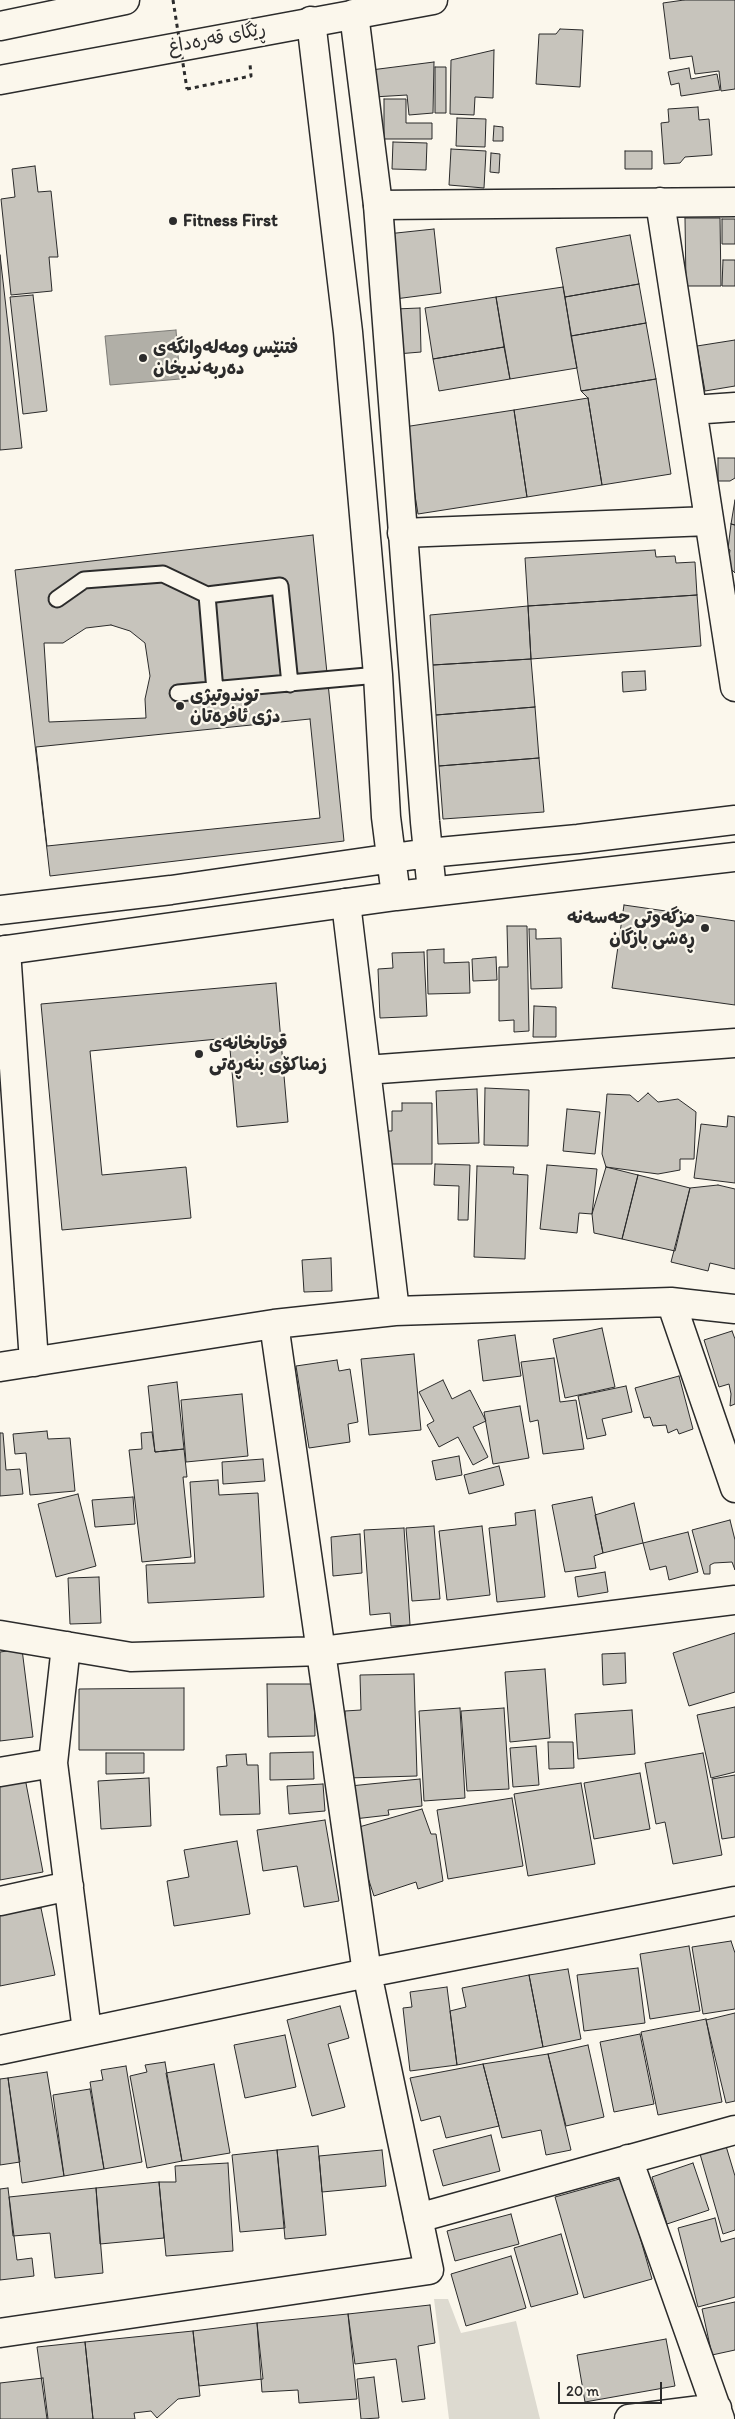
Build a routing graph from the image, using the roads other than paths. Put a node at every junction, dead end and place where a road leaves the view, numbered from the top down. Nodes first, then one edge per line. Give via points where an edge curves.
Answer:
1 (125, 0) edge
2 (433, 0) edge
3 (354, 14) junction
4 (311, 21) junction
5 (0, 26) edge
6 (0, 80) edge
7 (660, 202) junction
8 (735, 202) edge
9 (378, 205) junction
10 (735, 407) edge
11 (692, 410) junction
12 (709, 521) junction
13 (402, 533) junction
14 (207, 595) junction
15 (57, 599) dead end
16 (729, 618) edge
17 (378, 675) junction
18 (290, 684) junction
19 (735, 687) edge
20 (215, 691) junction
21 (178, 693) dead end
22 (735, 820) edge
23 (428, 853) junction
24 (735, 856) edge
25 (391, 860) junction
26 (432, 891) junction
27 (396, 896) junction
28 (346, 903) junction
29 (0, 910) edge
30 (3, 950) edge
31 (735, 1043) edge
32 (366, 1070) junction
33 (671, 1302) junction
34 (735, 1309) edge
35 (395, 1311) junction
36 (274, 1324) junction
37 (34, 1362) junction
38 (0, 1367) edge
39 (735, 1488) edge
40 (735, 1600) edge
41 (0, 1635) edge
42 (66, 1646) junction
43 (322, 1651) junction
44 (53, 1763) junction
45 (0, 1772) edge
46 (69, 1886) junction
47 (0, 1901) edge
48 (735, 1901) edge
49 (367, 1973) junction
50 (88, 2031) junction
51 (0, 2050) edge
52 (735, 2130) edge
53 (628, 2160) junction
54 (418, 2218) junction
55 (0, 2332) edge
56 (719, 2413) edge
57 (629, 2419) edge

1 - 5 street
2 - 3 street, ڕێگای قەرەداغ
3 - 4 street, ڕێگای قەرەداغ
3 - 9 street
4 - 6 street, ڕێگای قەرەداغ
4 - 17 street via 348,332
7 - 8 street
7 - 9 street
7 - 11 street
9 - 13 street
10 - 11 street
11 - 12 street
12 - 13 street
12 - 16 street
13 - 23 street
14 - 15 lane via 163,574 84,580
14 - 18 lane via 280,586
14 - 20 lane
16 - 19 street
17 - 18 lane
17 - 25 street
18 - 20 lane
20 - 21 lane
22 - 23 street via 578,840
23 - 25 street
23 - 26 street
24 - 26 street
25 - 27 street
25 - 29 street
26 - 27 street
27 - 28 street
28 - 30 street
28 - 32 street
30 - 37 street
31 - 32 street
32 - 35 street
33 - 34 street
33 - 35 street
33 - 39 street
35 - 36 street
36 - 37 street
36 - 43 street
37 - 38 street
40 - 43 street
41 - 42 street
42 - 43 street via 131,1657
42 - 44 street
43 - 49 street
44 - 45 street
44 - 46 street
46 - 47 street
46 - 50 street
48 - 49 street
49 - 50 street
49 - 54 street
50 - 51 street
52 - 53 street
53 - 54 street
53 - 56 street
54 - 55 street via 429,2270
56 - 57 street

